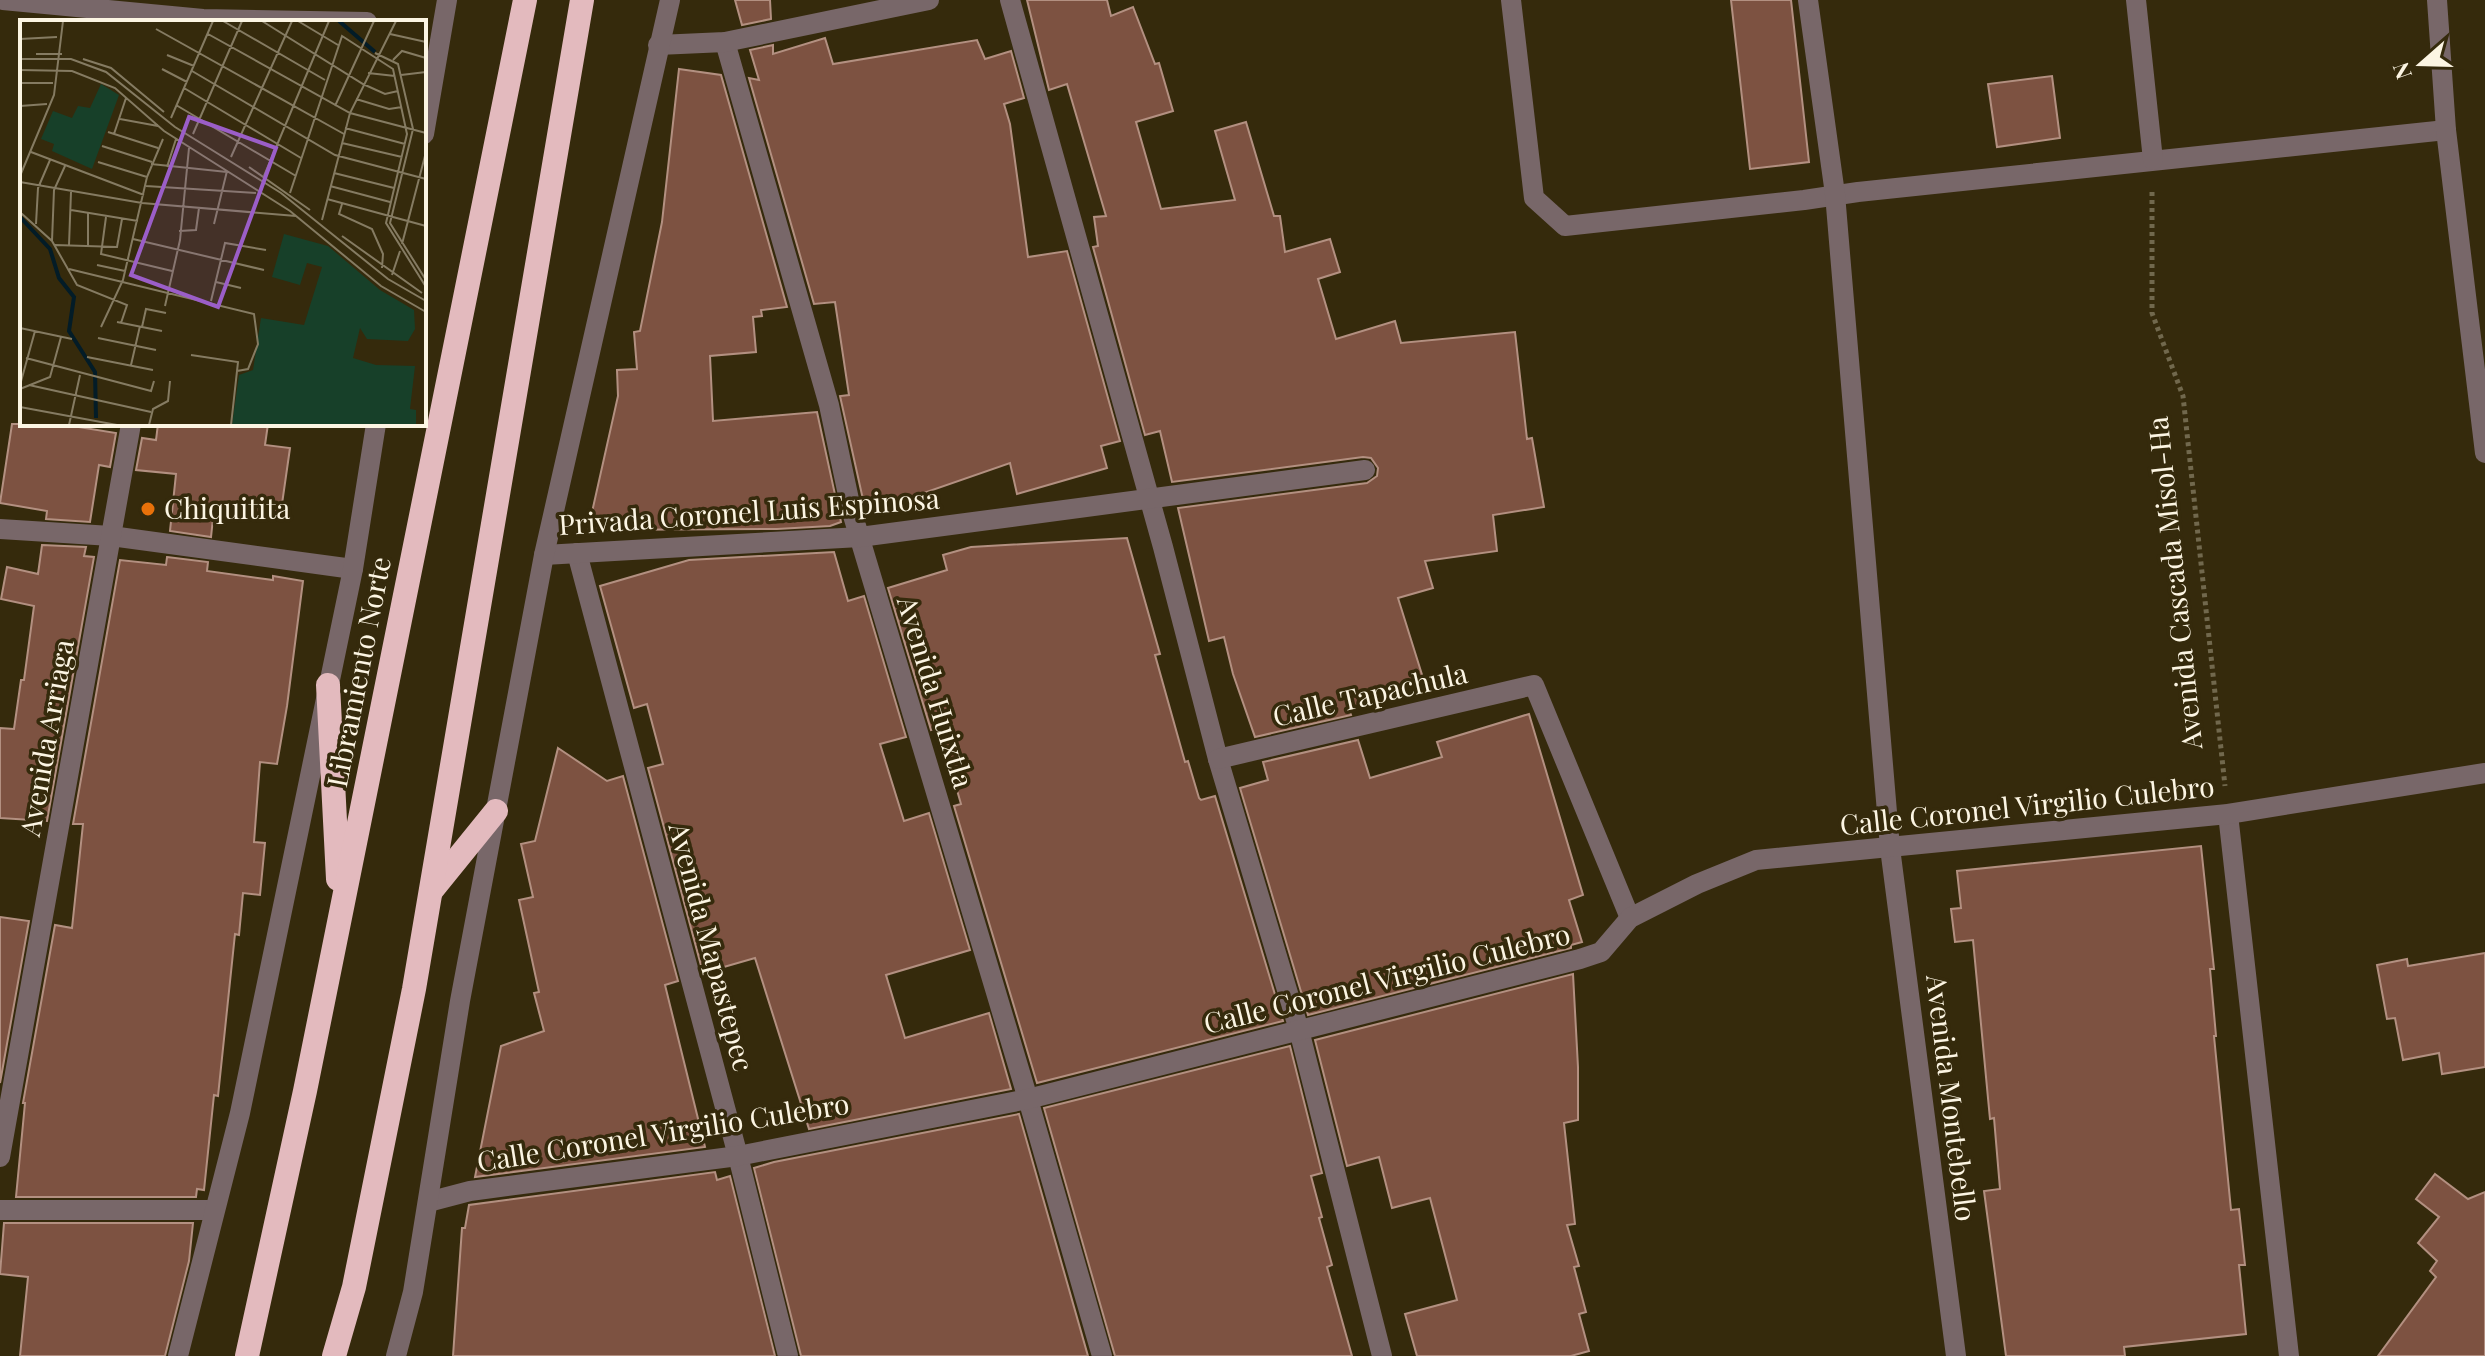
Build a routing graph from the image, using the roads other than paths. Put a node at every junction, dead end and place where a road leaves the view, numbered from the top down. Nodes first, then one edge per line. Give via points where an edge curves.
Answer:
1 (3, 0) edge
2 (447, 0) edge
3 (525, 0) edge
4 (582, 0) edge
5 (670, 0) edge
6 (929, 0) edge
7 (1010, 0) edge
8 (1511, 0) edge
9 (1808, 0) edge
10 (2136, 0) edge
11 (2437, 0) edge
12 (204, 14) edge
13 (326, 20) edge
14 (433, 23) edge
15 (725, 42) junction
16 (658, 45) junction
17 (426, 109) edge
18 (2446, 130) junction
19 (2153, 160) junction
20 (1835, 194) junction
21 (131, 426) edge
22 (376, 426) edge
23 (2485, 453) edge
24 (1365, 470) dead end
25 (1148, 499) junction
26 (0, 529) edge
27 (111, 536) junction
28 (860, 537) junction
29 (577, 553) junction
30 (544, 555) junction
31 (353, 569) junction
32 (328, 685) junction
33 (1218, 759) junction
34 (2485, 773) edge
35 (496, 811) junction
36 (2228, 814) junction
37 (1890, 848) junction
38 (430, 892) junction
39 (340, 916) junction
40 (1630, 918) junction
41 (1299, 1030) junction
42 (1028, 1099) junction
43 (738, 1156) junction
44 (0, 1157) edge
45 (428, 1202) junction
46 (0, 1210) edge
47 (214, 1210) junction
48 (178, 1356) edge
49 (247, 1356) edge
50 (334, 1356) edge
51 (396, 1356) edge
52 (788, 1356) edge
53 (1102, 1356) edge
54 (1382, 1356) edge
55 (1956, 1356) edge
56 (2289, 1356) edge

1 - 12 street
2 - 14 street
3 - 39 highway, Libramiento Norte
4 - 38 highway
5 - 16 street
6 - 15 street
7 - 25 street
8 - 20 street via 1534,198 1565,226
9 - 20 street, Avenida Montebello
10 - 19 street
11 - 18 street
12 - 13 street
14 - 17 street
15 - 16 street
15 - 28 street, Avenida Huixtla via 829,405
16 - 30 street
18 - 19 street
18 - 23 street
19 - 20 street
20 - 37 street, Avenida Montebello
21 - 27 street, Avenida Arriaga
22 - 31 street
24 - 25 street, Privada Coronel Luis Espinosa
25 - 28 street, Privada Coronel Luis Espinosa
25 - 33 street
26 - 27 street
27 - 31 street
27 - 44 street, Avenida Arriaga
28 - 29 street, Privada Coronel Luis Espinosa
28 - 42 street, Avenida Huixtla
29 - 30 street, Privada Coronel Luis Espinosa
29 - 43 street, Avenida Mapastepec
30 - 35 street
31 - 32 street
32 - 39 highway
32 - 47 street via 240,1113
33 - 40 street, Calle Tapachula via 1534,685
33 - 41 street
34 - 36 street, Calle Coronel Virgilio Culebro
35 - 38 highway
35 - 45 street
36 - 37 street, Calle Coronel Virgilio Culebro
36 - 56 street
37 - 40 street, Calle Coronel Virgilio Culebro via 1756,860
37 - 55 street, Avenida Montebello
38 - 50 highway via 354,1287
39 - 49 highway, Libramiento Norte
40 - 41 street, Calle Coronel Virgilio Culebro via 1601,952
41 - 42 street, Calle Coronel Virgilio Culebro
41 - 54 street
42 - 43 street, Calle Coronel Virgilio Culebro
42 - 53 street, Avenida Huixtla
43 - 45 street, Calle Coronel Virgilio Culebro via 470,1191
43 - 52 street, Avenida Mapastepec
45 - 51 street
46 - 47 street
47 - 48 street

